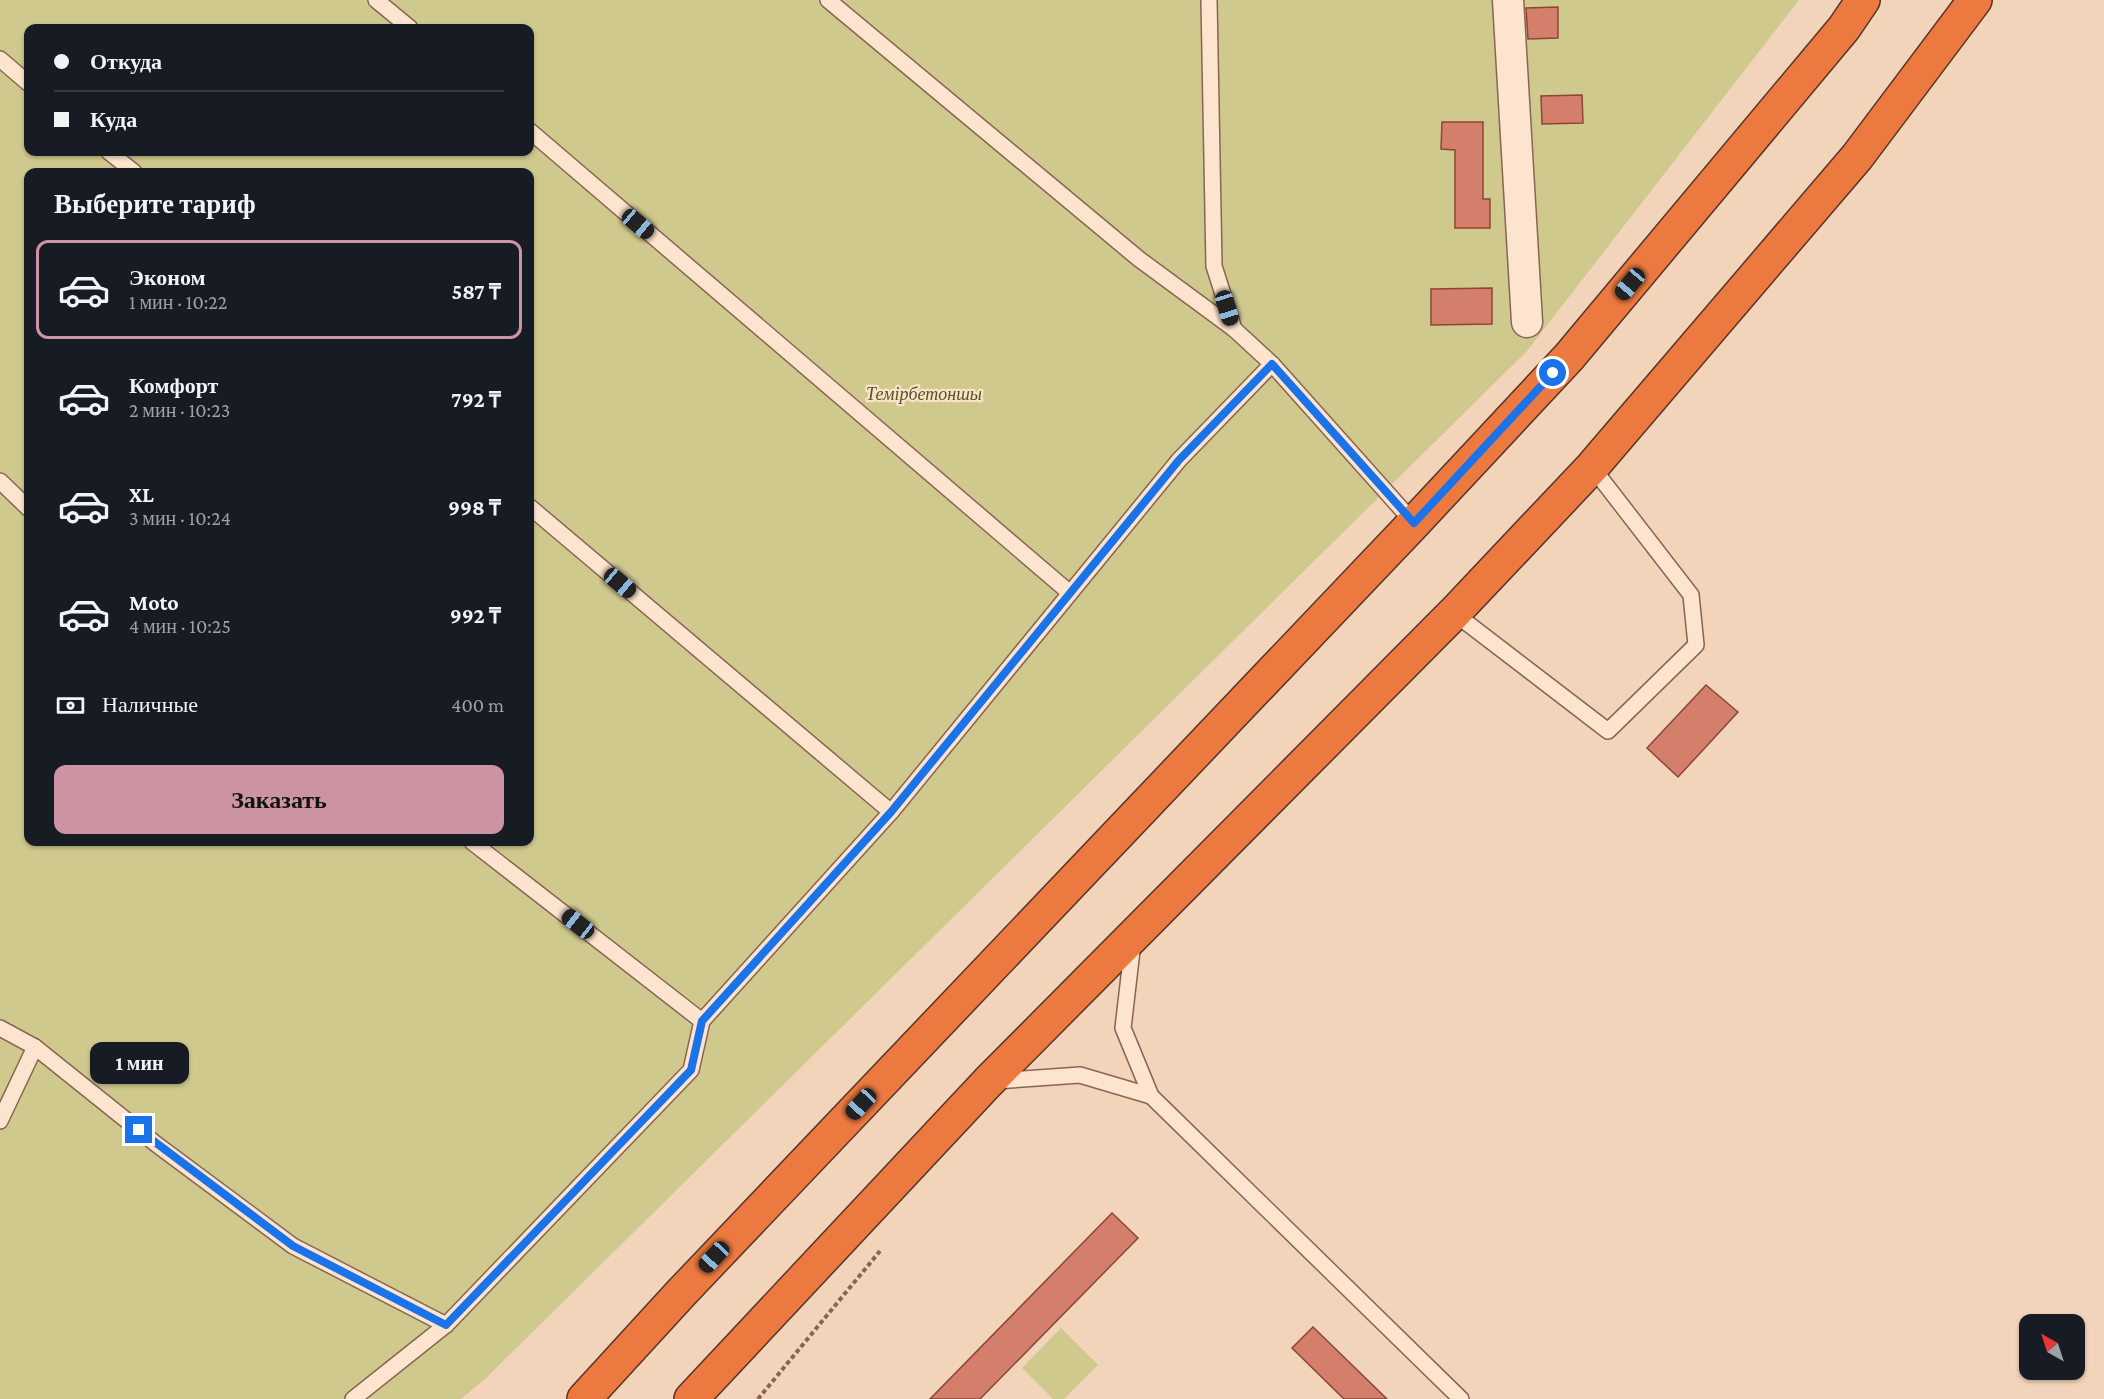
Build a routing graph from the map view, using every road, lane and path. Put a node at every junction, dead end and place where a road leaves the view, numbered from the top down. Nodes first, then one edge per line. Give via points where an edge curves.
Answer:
1 (376, 0) edge
2 (828, 0) edge
3 (1209, 0) edge
4 (1508, 0) edge
5 (1863, 0) edge
6 (1975, 0) edge
7 (405, 24) edge
8 (0, 59) edge
9 (24, 80) edge
10 (534, 134) edge
11 (114, 156) edge
12 (129, 168) edge
13 (1527, 322) dead end
14 (1234, 329) junction
15 (1272, 364) junction
16 (1592, 467) junction
17 (0, 481) edge
18 (24, 504) edge
19 (534, 510) edge
20 (1414, 523) junction
21 (1070, 593) junction
22 (1454, 613) junction
23 (891, 812) junction
24 (477, 846) edge
25 (1134, 933) junction
26 (702, 1021) junction
27 (0, 1028) edge
28 (35, 1047) junction
29 (988, 1082) junction
30 (1151, 1096) junction
31 (0, 1121) edge
32 (446, 1325) junction
33 (353, 1399) edge
34 (584, 1399) edge
35 (691, 1399) edge
36 (1461, 1399) edge

1 - 7 lane
2 - 14 lane via 1139,259
3 - 14 lane via 1214,266
4 - 13 street
5 - 20 highway via 1844,28 1569,357
6 - 16 highway via 1857,157
8 - 9 lane
10 - 21 lane
11 - 12 lane
14 - 15 lane
15 - 20 lane
15 - 21 lane via 1179,460
16 - 22 highway
16 - 22 lane via 1691,595 1696,645 1608,730
17 - 18 lane
19 - 23 lane
20 - 34 highway
21 - 23 lane
22 - 25 highway
23 - 26 lane
24 - 26 lane
25 - 29 highway
25 - 30 lane via 1123,1028
26 - 32 lane via 691,1070
27 - 28 lane
28 - 31 lane
28 - 32 lane via 293,1246
29 - 30 lane via 1080,1075
29 - 35 highway
30 - 36 lane
32 - 33 lane

